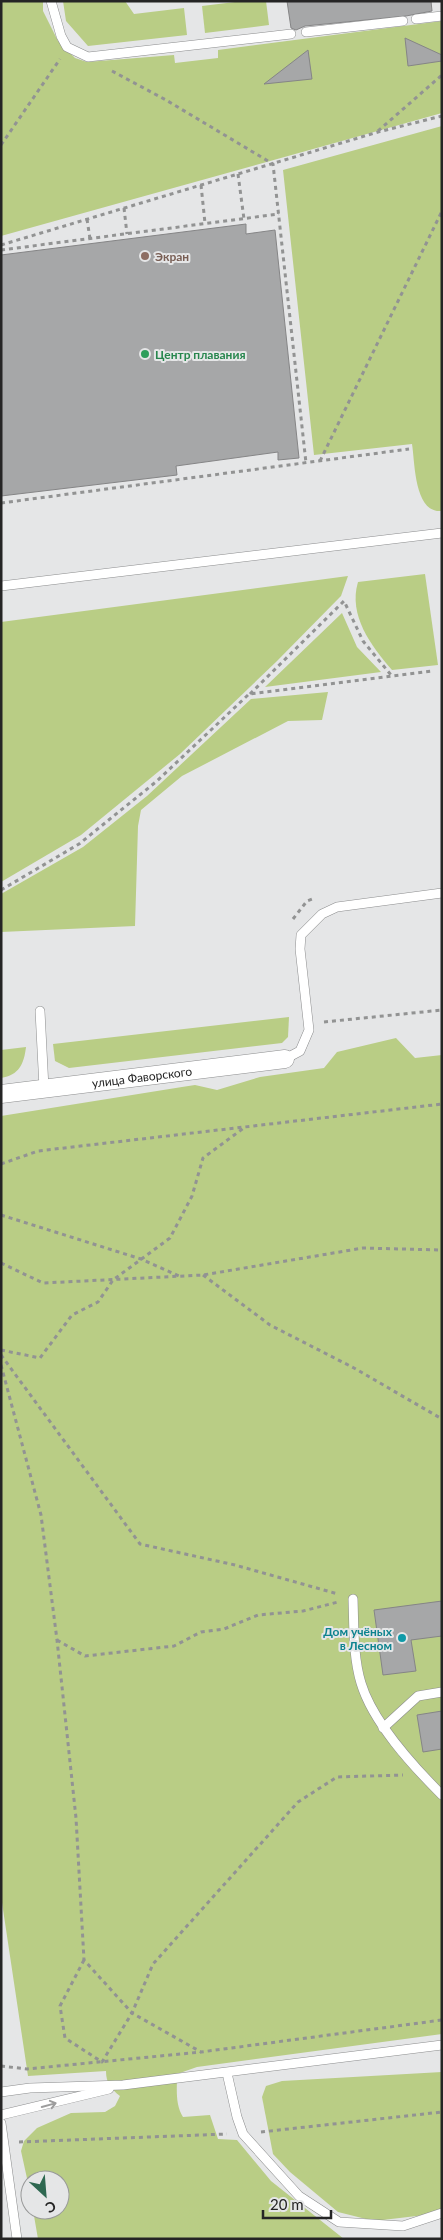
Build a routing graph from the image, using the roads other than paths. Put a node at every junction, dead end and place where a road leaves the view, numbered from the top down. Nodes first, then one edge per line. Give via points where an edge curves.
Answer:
1 (51, 1) edge
2 (442, 16) edge
3 (416, 19) dead end
4 (403, 21) dead end
5 (306, 32) dead end
6 (292, 34) dead end
7 (442, 533) edge
8 (1, 586) edge
9 (442, 893) edge
10 (40, 1011) dead end
11 (284, 1059) joint
12 (44, 1088) junction
13 (1, 1094) edge
14 (354, 1599) road end
15 (442, 1692) edge
16 (383, 1728) junction
17 (442, 1795) edge
18 (442, 2045) edge
19 (227, 2073) junction
20 (123, 2085) junction
21 (1, 2092) edge
22 (1, 2115) edge
23 (1, 2122) edge
24 (442, 2213) edge
25 (17, 2239) edge

1 - 6 lane via 67,47 88,57
2 - 3 lane
4 - 5 lane
7 - 8 lane
9 - 11 lane via 337,907 311,923 301,935 300,950 309,1030 300,1051
10 - 12 lane
11 - 12 street, улица Фаворского
12 - 13 street, улица Фаворского
14 - 16 lane via 354,1634 361,1683
15 - 16 lane via 418,1696
16 - 17 lane
18 - 19 lane
19 - 20 lane
19 - 24 lane via 243,2134 299,2196 339,2222 403,2226
20 - 21 lane
22 -> 20 lane
23 - 25 lane

